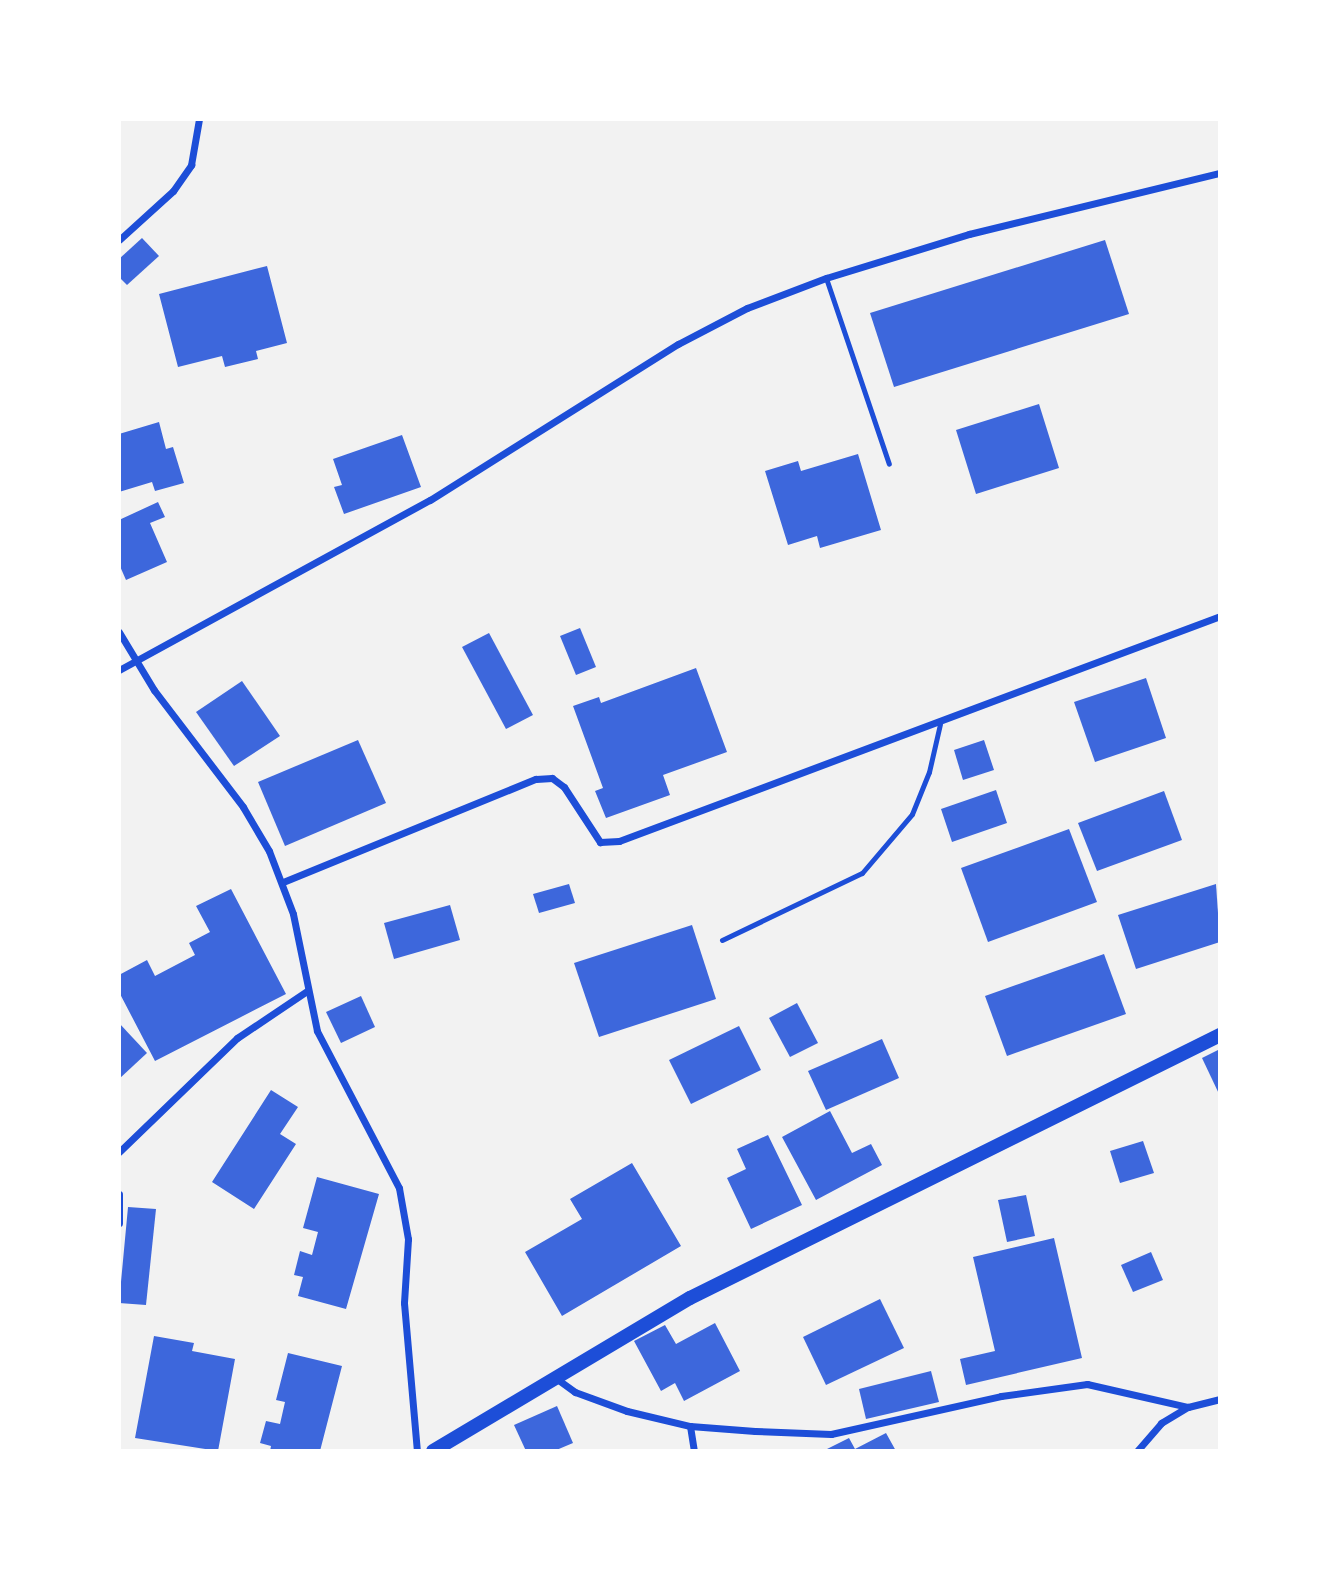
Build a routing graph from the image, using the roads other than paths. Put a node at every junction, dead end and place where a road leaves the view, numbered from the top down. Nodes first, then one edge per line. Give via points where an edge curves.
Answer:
1 (199, 119) edge
2 (1220, 173) edge
3 (119, 240) edge
4 (827, 278) junction
5 (888, 464) dead end
6 (1220, 616) edge
7 (119, 632) edge
8 (134, 659) junction
9 (119, 670) edge
10 (940, 724) junction
11 (282, 882) junction
12 (722, 940) dead end
13 (307, 991) junction
14 (1220, 1035) edge
15 (119, 1152) edge
16 (119, 1194) edge
17 (119, 1223) edge
18 (557, 1379) junction
19 (1220, 1399) edge
20 (1188, 1407) junction
21 (690, 1426) junction
22 (417, 1451) edge
23 (433, 1451) edge
24 (694, 1451) edge
25 (1137, 1451) edge

1 - 3 street via 191,165 173,191
2 - 4 street via 969,234
4 - 5 lane
4 - 8 street via 747,308 678,344 430,500
6 - 10 street
7 - 8 street
8 - 9 street
8 - 11 street via 243,807
10 - 11 street via 619,841 600,842 565,787 552,778 536,779
10 - 12 lane via 929,772 912,814 862,873
11 - 13 street
13 - 15 street via 237,1038
13 - 22 street via 317,1031 399,1188 405,1212 404,1303
14 - 18 main road via 690,1298
16 - 17 street
18 - 21 street via 601,1401
18 - 23 main road
19 - 20 street
20 - 21 street via 1087,1384 1001,1396 831,1434
20 - 25 street via 1161,1423
21 - 24 street

